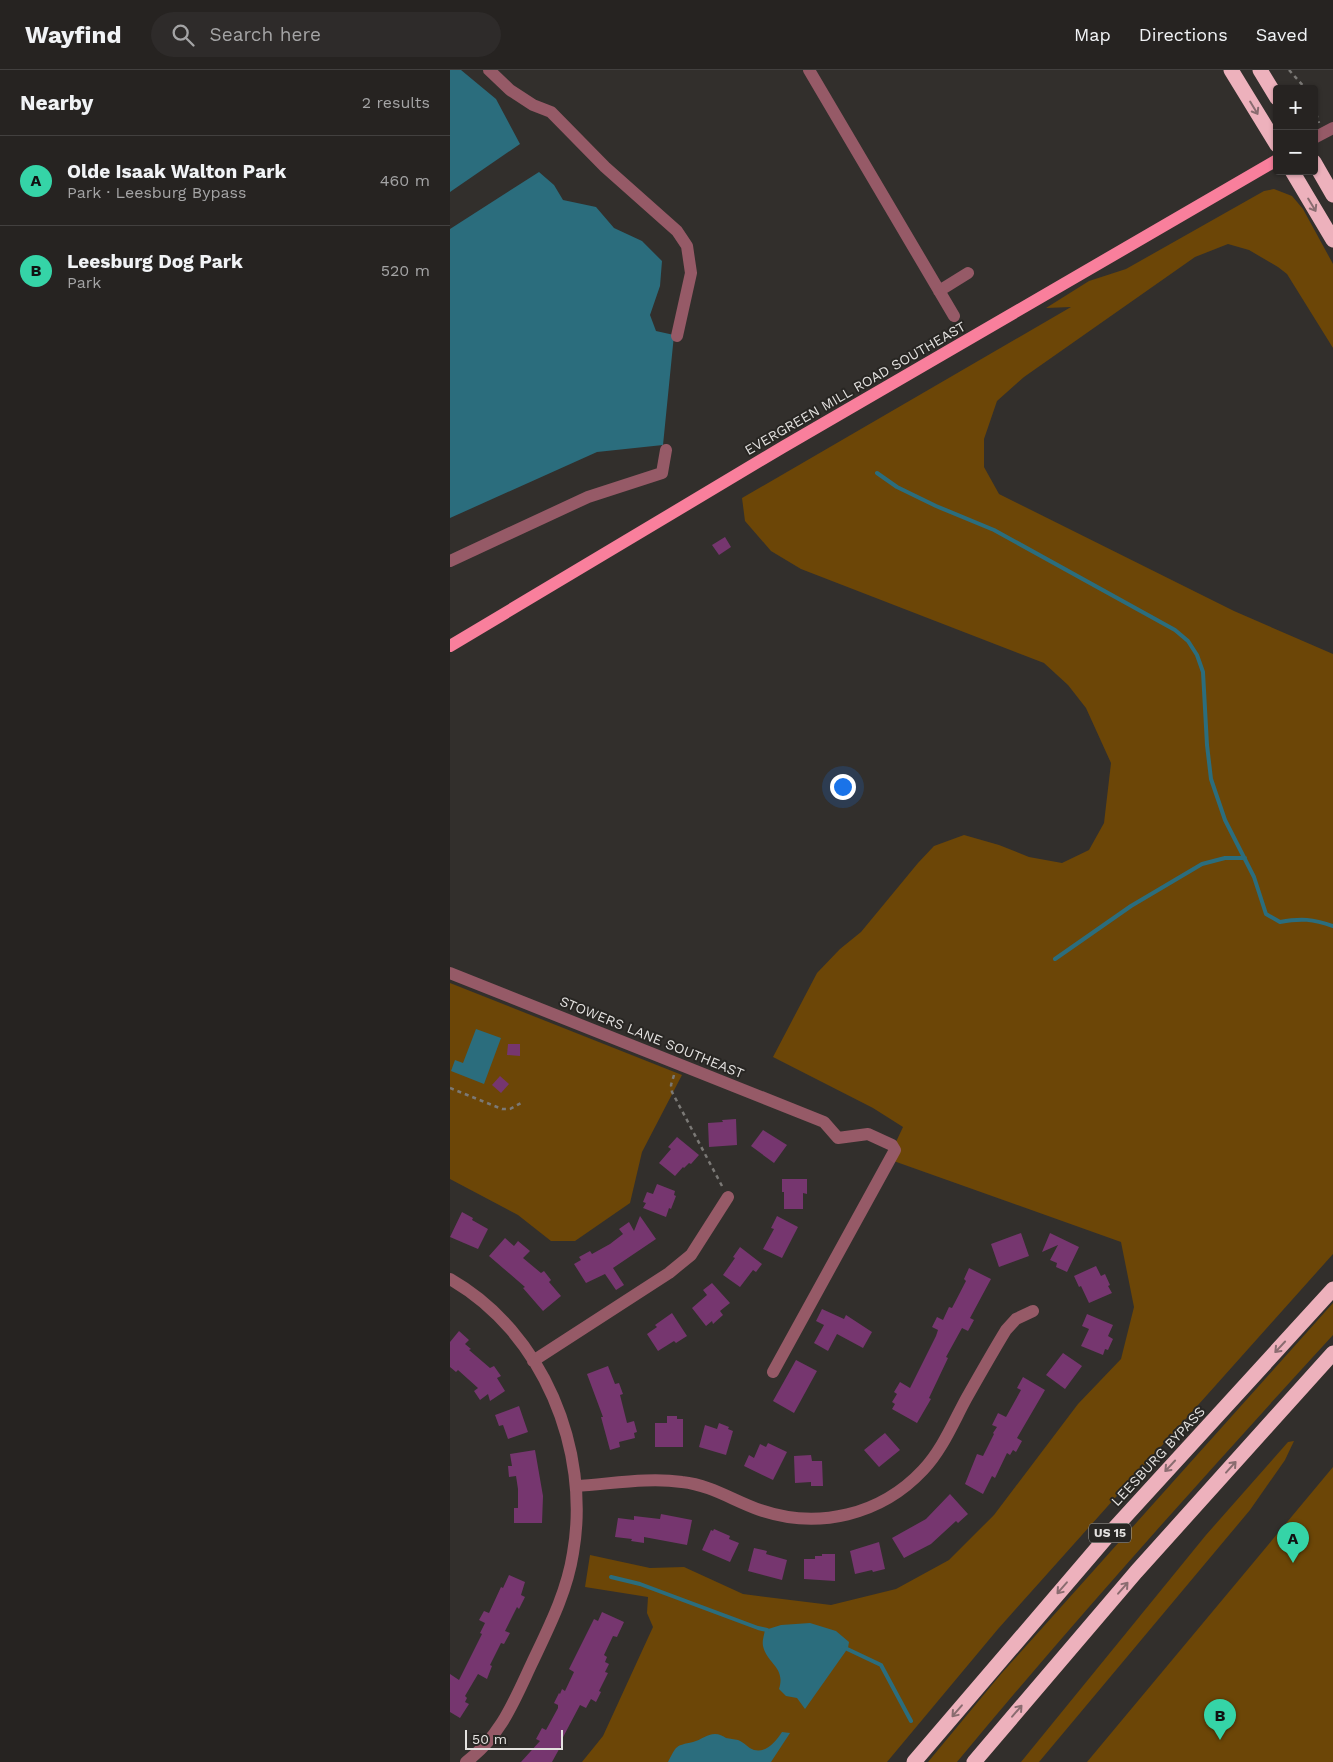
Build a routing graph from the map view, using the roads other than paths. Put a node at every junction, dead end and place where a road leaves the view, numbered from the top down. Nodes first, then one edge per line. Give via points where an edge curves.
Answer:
1 (489, 70) edge
2 (809, 70) edge
3 (1231, 70) edge
4 (1260, 70) edge
5 (1273, 91) edge
6 (1333, 128) edge
7 (1318, 136) edge
8 (1273, 138) edge
9 (1273, 162) edge
10 (1318, 169) edge
11 (1294, 175) edge
12 (1333, 195) edge
13 (1333, 240) edge
14 (968, 273) dead end
15 (939, 291) junction
16 (954, 316) dead end
17 (677, 336) dead end
18 (666, 450) dead end
19 (450, 561) edge
20 (450, 646) edge
21 (450, 973) edge
22 (728, 1197) road end
23 (450, 1280) edge
24 (1333, 1284) edge
25 (1333, 1289) edge
26 (1033, 1311) dead end
27 (1313, 1311) junction
28 (1333, 1353) edge
29 (534, 1360) junction
30 (773, 1372) dead end
31 (576, 1486) junction
32 (466, 1762) edge
33 (914, 1762) edge
34 (974, 1762) edge

1 - 17 street via 510,90 551,112 605,167 676,231 687,246 691,273
2 - 15 street
3 -> 8 highway
4 - 5 highway
6 - 7 street
9 - 20 main road, EVERGREEN MILL ROAD SOUTHEAST via 783,447
10 - 12 highway
11 -> 13 highway
14 - 15 street
15 - 16 street
18 - 19 street via 662,473 588,497
21 - 30 street, STOWERS LANE SOUTHEAST via 824,1122 838,1138 868,1134 892,1145 894,1150
22 - 29 street via 690,1255 669,1273
23 - 29 street via 498,1317
24 - 27 highway
25 - 27 highway, LEESBURG BYPASS
26 - 31 street via 1016,1319 1006,1330 944,1441 924,1470 892,1497 871,1508 835,1518 803,1519 759,1510 713,1489 683,1482 661,1480
27 -> 33 highway, LEESBURG BYPASS / US 15 via 1110,1532
34 -> 28 highway via 1136,1572
29 - 31 street via 556,1402 565,1428
31 - 32 street via 577,1526 573,1554 555,1615 497,1732

